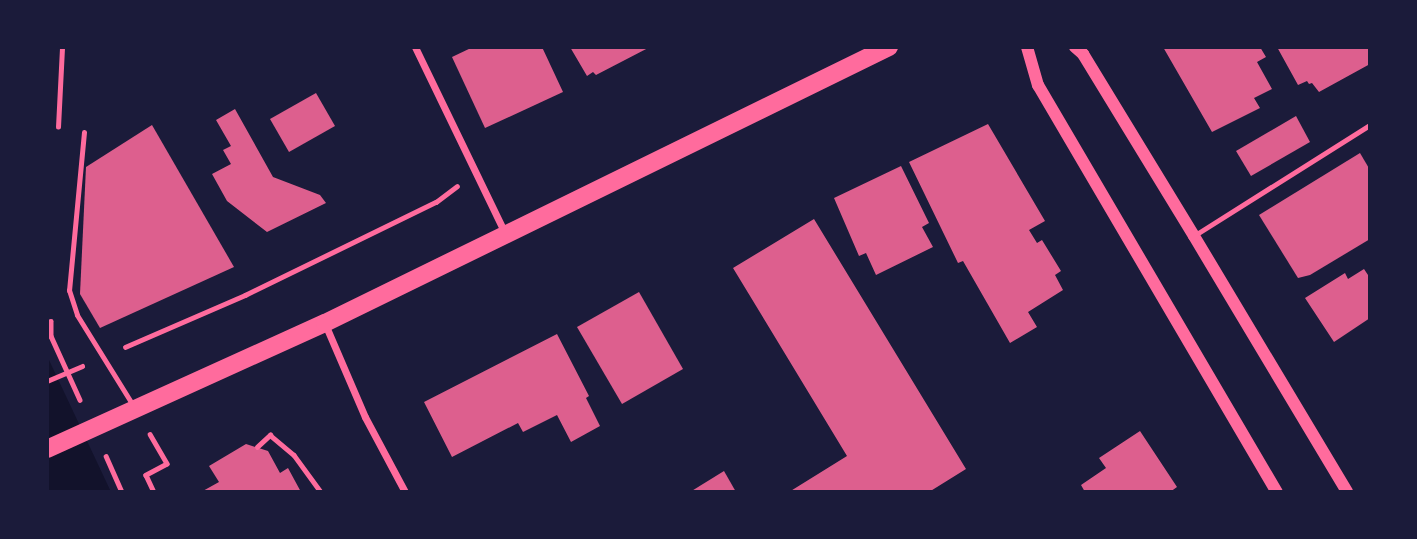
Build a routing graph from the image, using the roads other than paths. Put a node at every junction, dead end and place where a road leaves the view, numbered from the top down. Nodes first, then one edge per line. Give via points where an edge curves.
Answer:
1 (415, 47) edge
2 (889, 47) edge
3 (1027, 47) edge
4 (1075, 47) edge
5 (1370, 125) edge
6 (84, 132) dead end
7 (507, 236) junction
8 (1194, 236) junction
9 (325, 323) junction
10 (136, 411) junction
11 (47, 449) edge
12 (405, 492) edge
13 (1277, 492) edge
14 (1347, 492) edge

1 - 7 street
2 - 7 main road
3 - 13 street via 1038,85
4 - 8 street
5 - 8 lane
6 - 10 lane via 69,290 78,315
7 - 9 main road
8 - 14 street
9 - 10 main road
9 - 12 street via 365,417
10 - 11 main road

